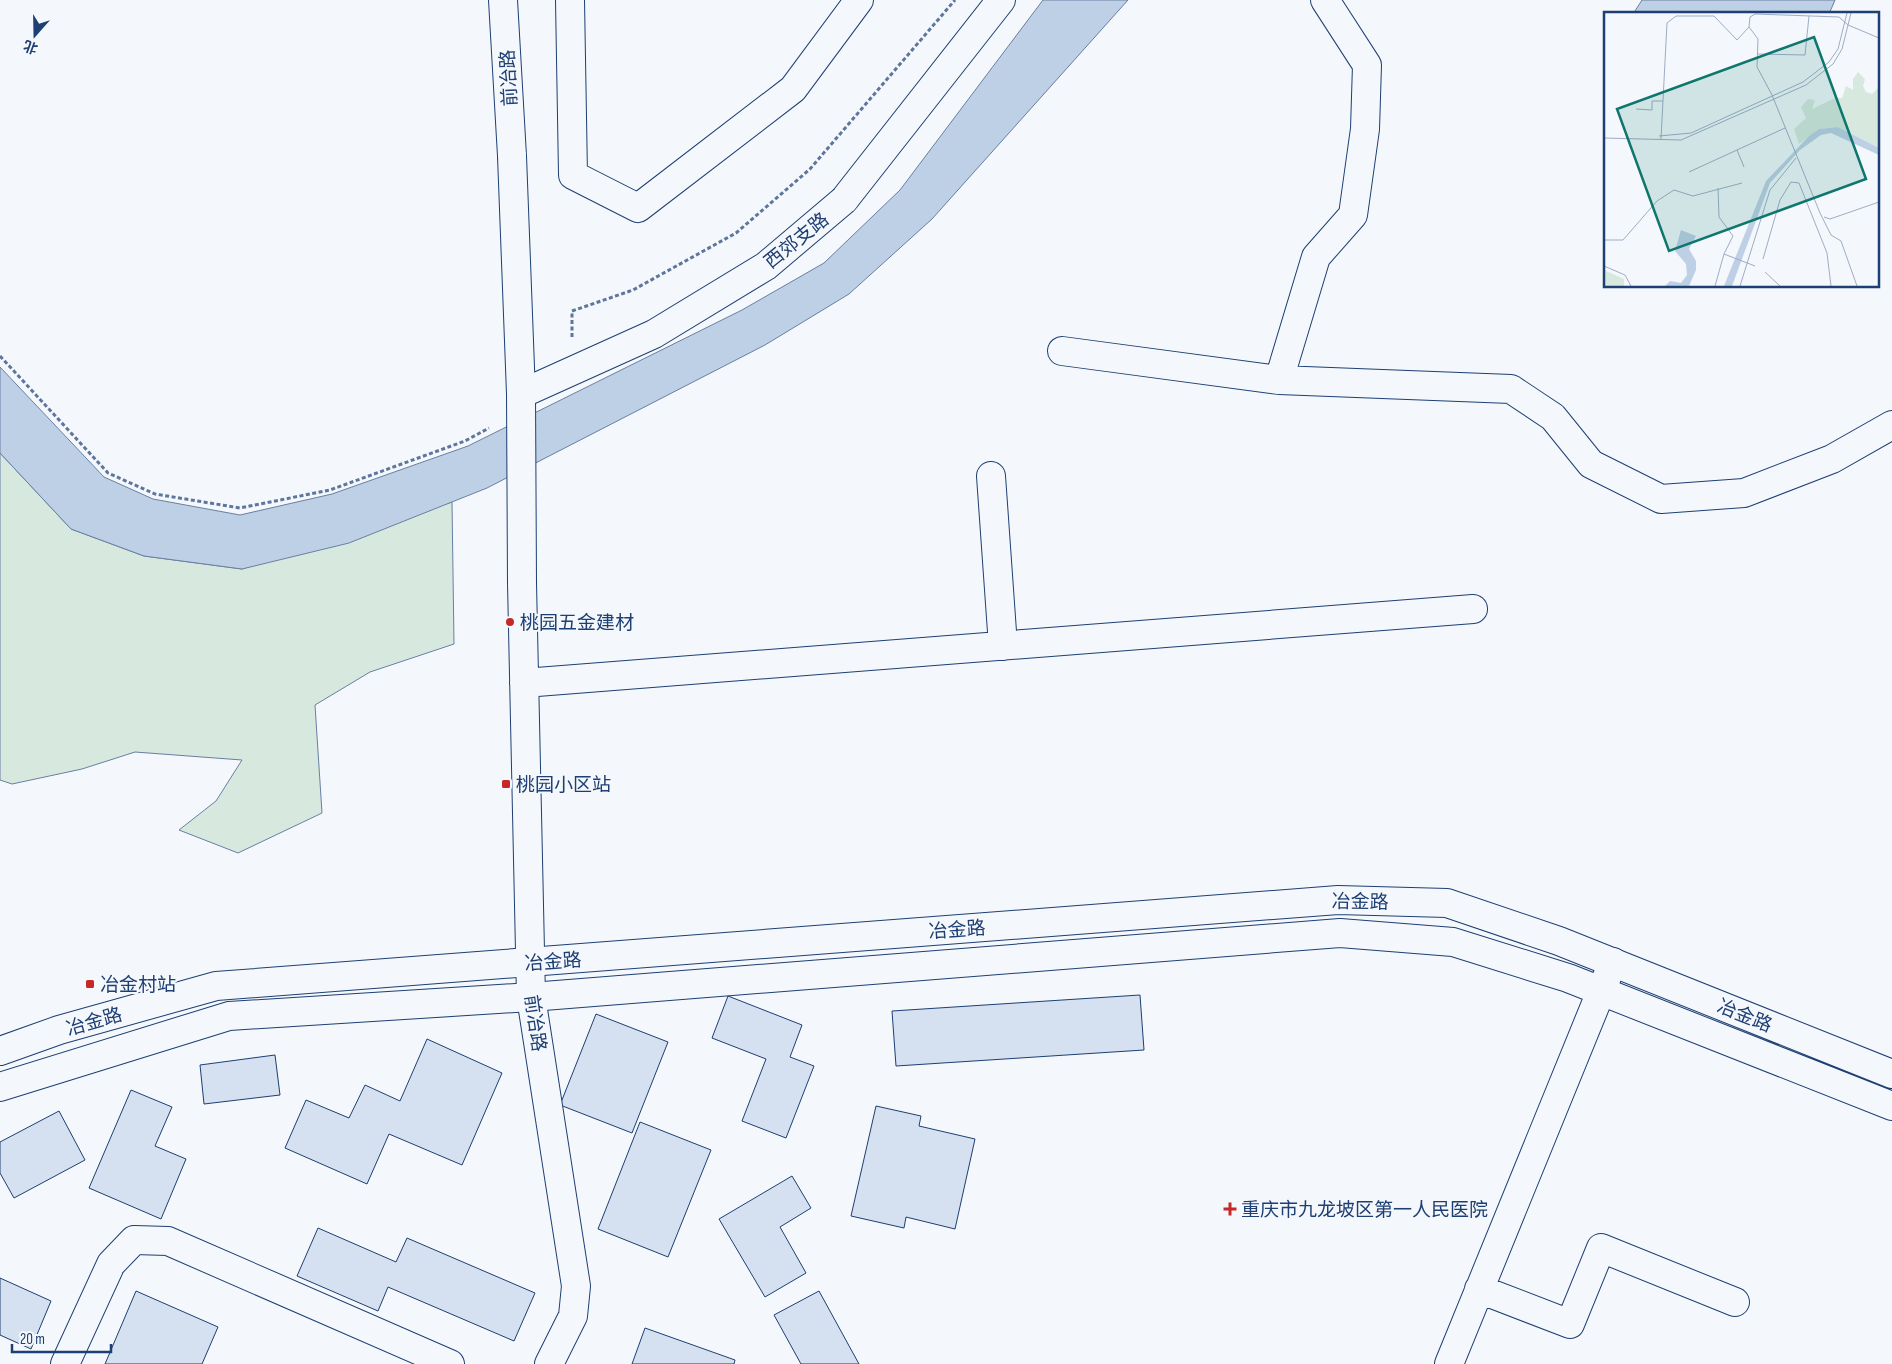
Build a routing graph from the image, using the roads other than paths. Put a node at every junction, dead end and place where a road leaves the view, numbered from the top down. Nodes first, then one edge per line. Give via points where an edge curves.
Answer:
1 (503, 0) edge
2 (570, 0) edge
3 (859, 0) edge
4 (1001, 0) edge
5 (1325, 0) edge
6 (1062, 351) dead end
7 (1279, 380) junction
8 (521, 394) junction
9 (1892, 425) edge
10 (990, 476) dead end
11 (1473, 609) dead end
12 (1004, 646) junction
13 (524, 683) junction
14 (1613, 962) junction
15 (530, 963) junction
16 (1602, 992) junction
17 (531, 997) junction
18 (0, 1051) edge
19 (1892, 1074) edge
20 (0, 1087) edge
21 (1892, 1106) edge
22 (1479, 1289) junction
23 (1735, 1302) dead end
24 (65, 1364) edge
25 (450, 1364) edge
26 (549, 1364) edge
27 (1448, 1364) edge

1 - 8 street, 前冶路, bridge
2 - 3 street via 573,175 638,208 794,89
4 - 8 street, 西郊支路, bridge via 844,200 766,266 654,334
5 - 7 street via 1366,65 1365,129 1354,215 1316,257
6 - 7 street
7 - 9 street via 1511,389 1553,418 1591,464 1661,499 1744,493 1832,459
8 - 13 street, 前冶路, bridge
10 - 12 street
11 - 12 street
12 - 13 street
13 - 15 street, 前冶路
14 - 15 street, 冶金路 via 1446,904 1338,900
14 - 16 street
14 - 19 street, 冶金路
15 - 17 street, 前冶路
15 - 18 street, 冶金路 via 216,986 59,1030
16 - 17 street, 冶金路 via 1568,978 1452,942 1340,933
16 - 21 street, 冶金路
16 - 22 street
17 - 20 street, 冶金路 via 229,1016
17 - 26 street, 前冶路 via 576,1286 573,1316
22 - 23 street via 1570,1324 1601,1248
22 - 27 street
24 - 25 street via 111,1264 134,1240 168,1241

